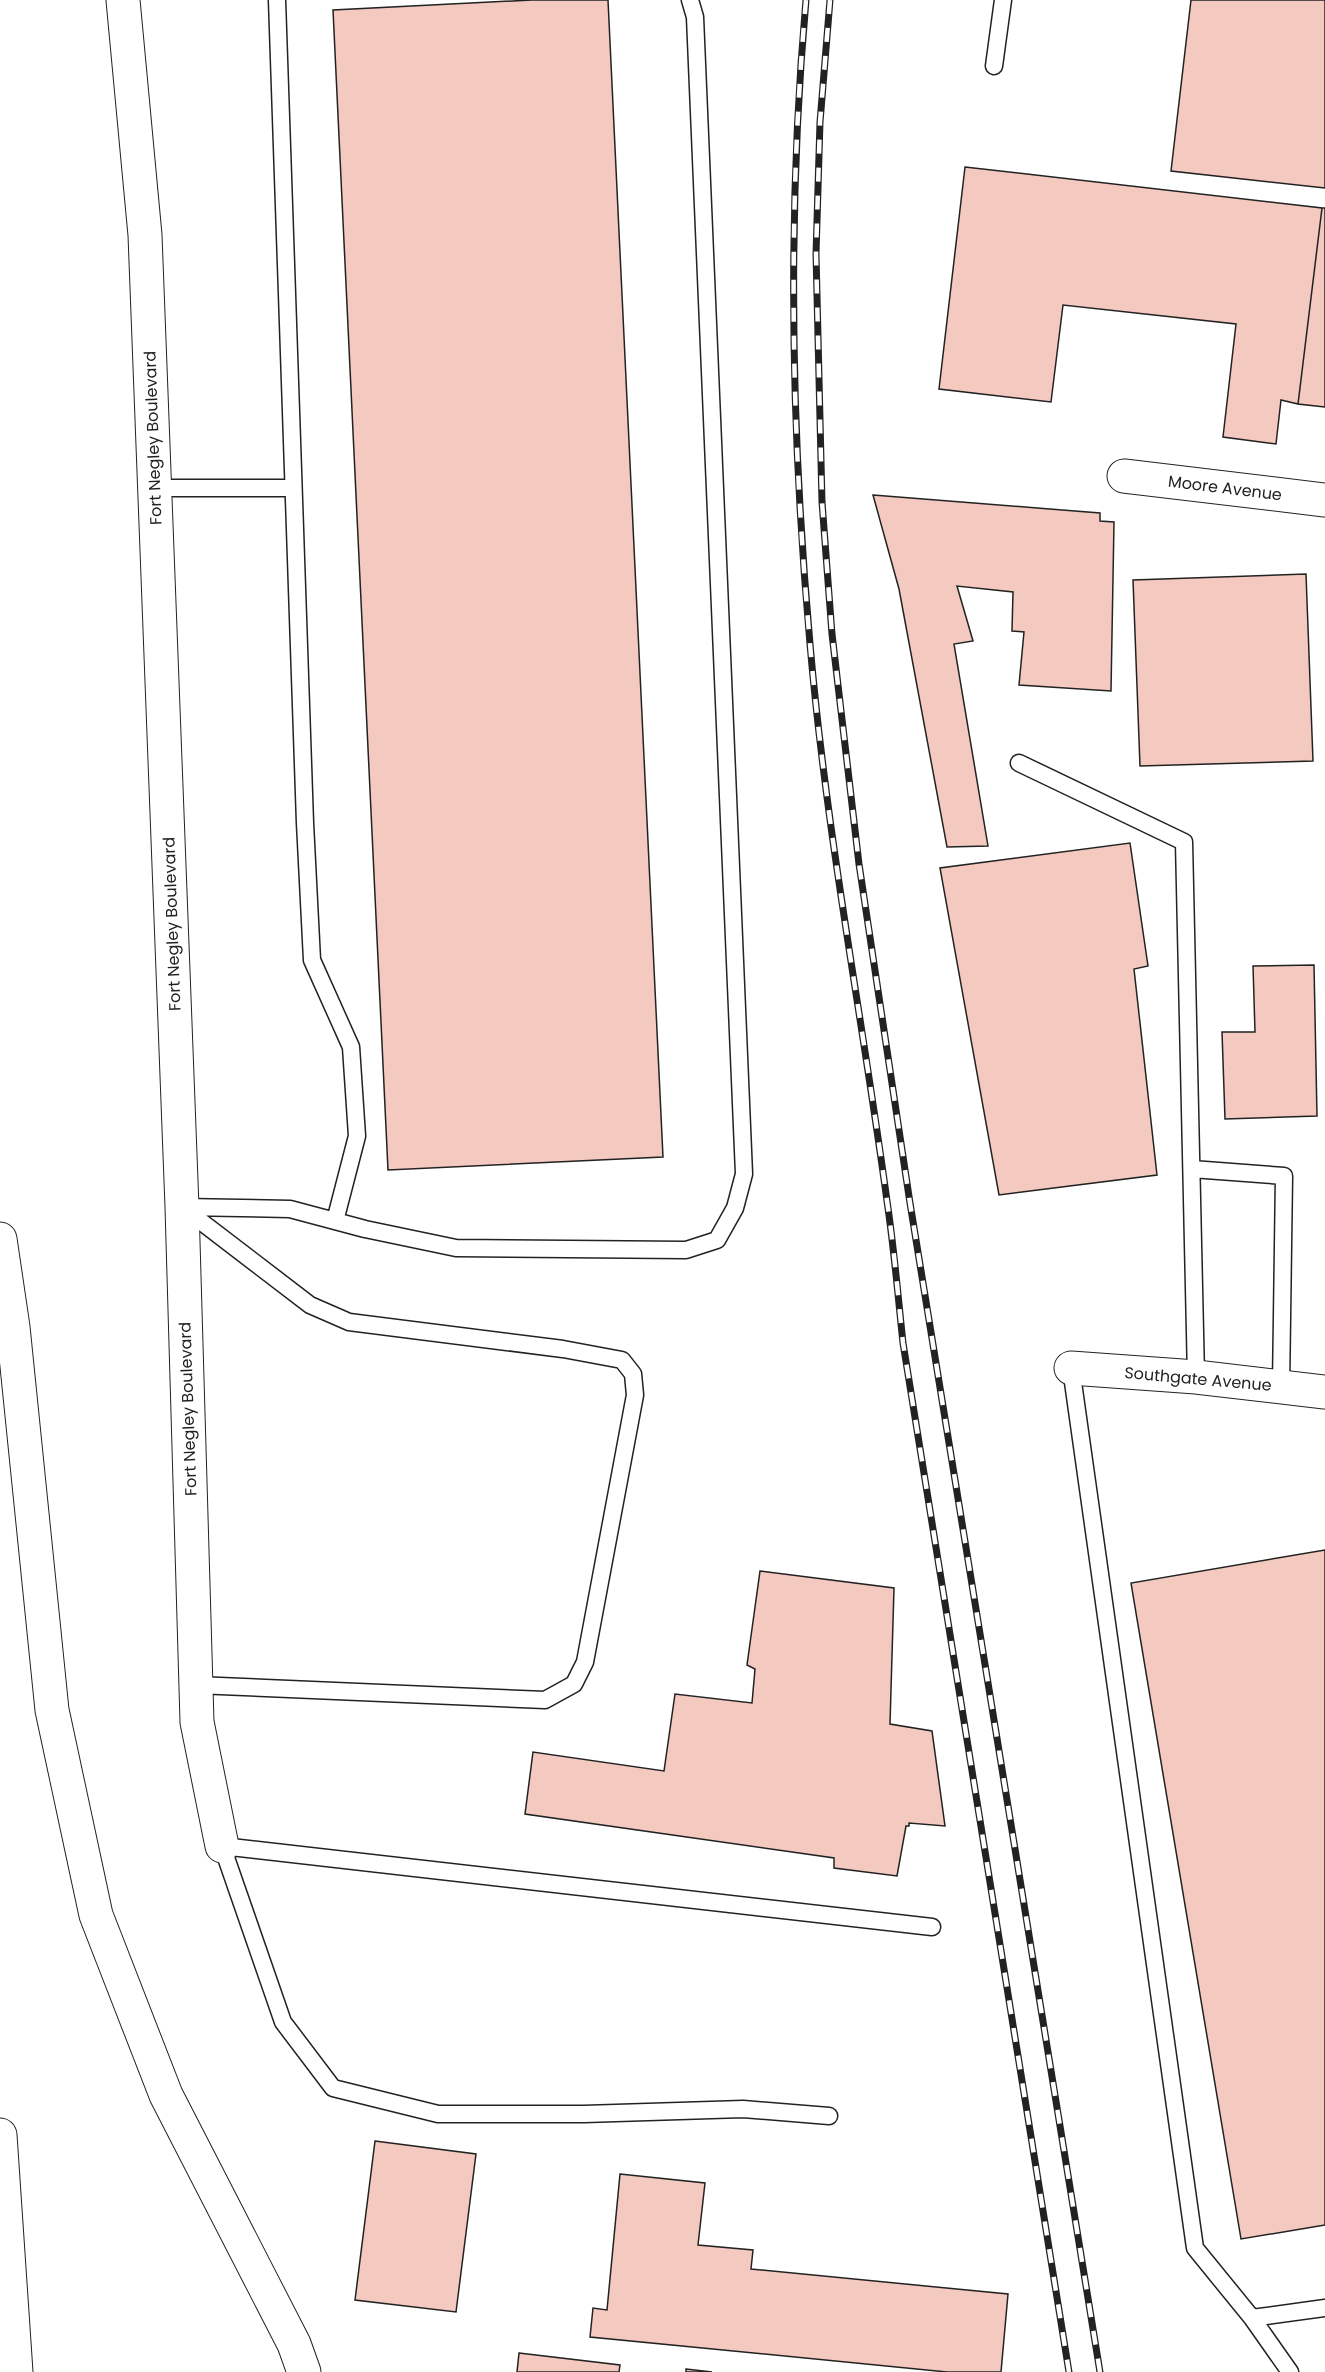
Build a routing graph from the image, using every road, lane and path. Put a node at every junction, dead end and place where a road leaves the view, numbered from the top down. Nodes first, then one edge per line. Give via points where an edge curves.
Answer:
1 (123, 0) edge
2 (277, 0) edge
3 (690, 0) edge
4 (1003, 0) edge
5 (994, 66) dead end
6 (1124, 476) dead end
7 (155, 488) junction
8 (294, 488) junction
9 (1325, 500) edge
10 (1018, 763) dead end
11 (1192, 1169) junction
12 (182, 1207) junction
13 (335, 1221) junction
14 (0, 1239) edge
15 (1071, 1368) joint
16 (1196, 1377) junction
17 (1281, 1387) junction
18 (1325, 1392) edge
19 (196, 1685) junction
20 (222, 1846) junction
21 (932, 1928) dead end
22 (830, 2116) dead end
23 (0, 2135) edge
24 (1325, 2308) edge
25 (1252, 2318) junction
26 (16, 2372) edge
27 (304, 2372) edge
28 (1290, 2372) edge

1 - 7 main road, Fort Negley Boulevard via 145,235
2 - 8 lane
3 - 13 lane via 695,16 744,1174 735,1208 717,1240 686,1250 456,1248
4 - 5 lane
6 - 9 main road, Moore Avenue
7 - 8 lane
7 - 12 main road, Fort Negley Boulevard
8 - 13 lane via 312,960 351,1047 357,1136
10 - 11 lane via 1184,842
11 - 16 lane
11 - 17 lane via 1284,1176
12 - 13 lane via 290,1209
12 - 19 main road, Fort Negley Boulevard
12 - 19 lane via 310,1305 339,1318 622,1360 633,1374 635,1395 585,1662 574,1684 544,1700
14 - 27 main road via 13,1327 52,1710 96,1916 166,2095 294,2344
15 - 16 main road, Southgate Avenue
15 - 25 lane via 1195,2248
16 - 17 main road, Southgate Avenue
17 - 18 main road, Southgate Avenue
19 - 20 main road, Fort Negley Boulevard via 197,1722
20 - 21 lane
20 - 22 lane via 283,2022 333,2088 438,2114 743,2109
23 - 26 main road
24 - 25 lane
25 - 28 lane

